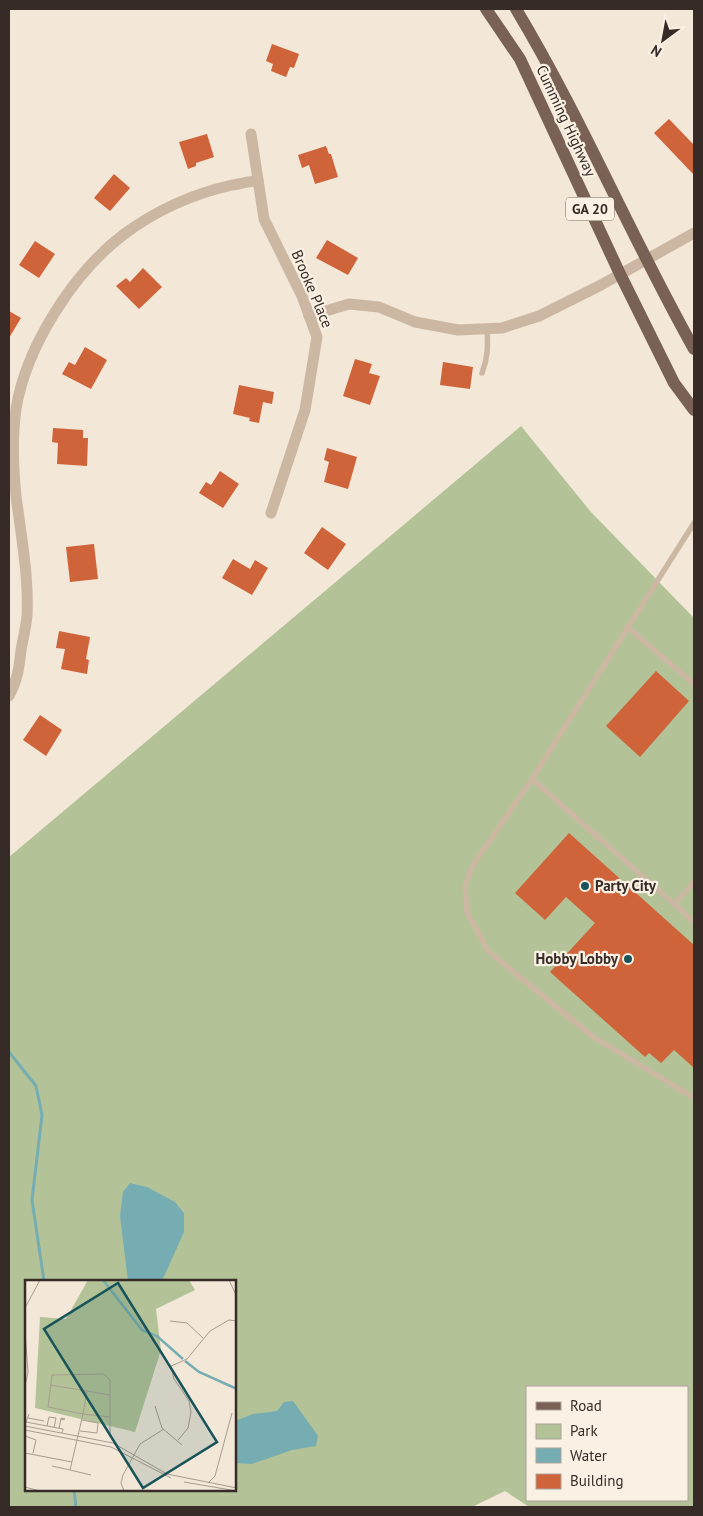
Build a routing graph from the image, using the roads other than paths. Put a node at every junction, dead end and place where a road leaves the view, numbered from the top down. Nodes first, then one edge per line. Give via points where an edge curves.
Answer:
1 (486, 9) edge
2 (516, 9) edge
3 (251, 134) dead end
4 (258, 181) junction
5 (694, 233) edge
6 (647, 259) junction
7 (620, 274) junction
8 (309, 316) junction
9 (487, 329) junction
10 (694, 349) edge
11 (482, 373) dead end
12 (694, 410) edge
13 (271, 513) dead end
14 (694, 523) edge
15 (627, 627) junction
16 (694, 684) edge
17 (9, 696) edge
18 (532, 779) junction
19 (694, 882) edge
20 (674, 904) junction
21 (694, 922) edge
22 (694, 1098) edge

1 - 7 main road, Cumming Highway / GA 20 via 520,59
2 - 6 main road, Cumming Highway / GA 20 via 597,157
3 - 4 street, Brooke Place
4 - 8 street, Brooke Place via 264,219
4 - 17 street via 215,189 172,205 140,222 106,248 76,281 44,333 24,382 12,442 27,615 17,681
5 - 6 street
6 - 7 street
6 - 10 main road, Cumming Highway / GA 20
7 - 9 street via 539,316 502,328
7 - 12 main road, Cumming Highway / GA 20 via 674,383
8 - 9 street via 349,304 379,307 415,322 458,330
8 - 13 street, Brooke Place via 317,337 305,410
9 - 11 lane via 488,349
14 - 15 lane
15 - 16 lane
15 - 18 lane
18 - 20 lane
18 - 22 lane via 473,865 466,886 467,912 488,951 592,1036
19 - 20 lane
20 - 21 lane

